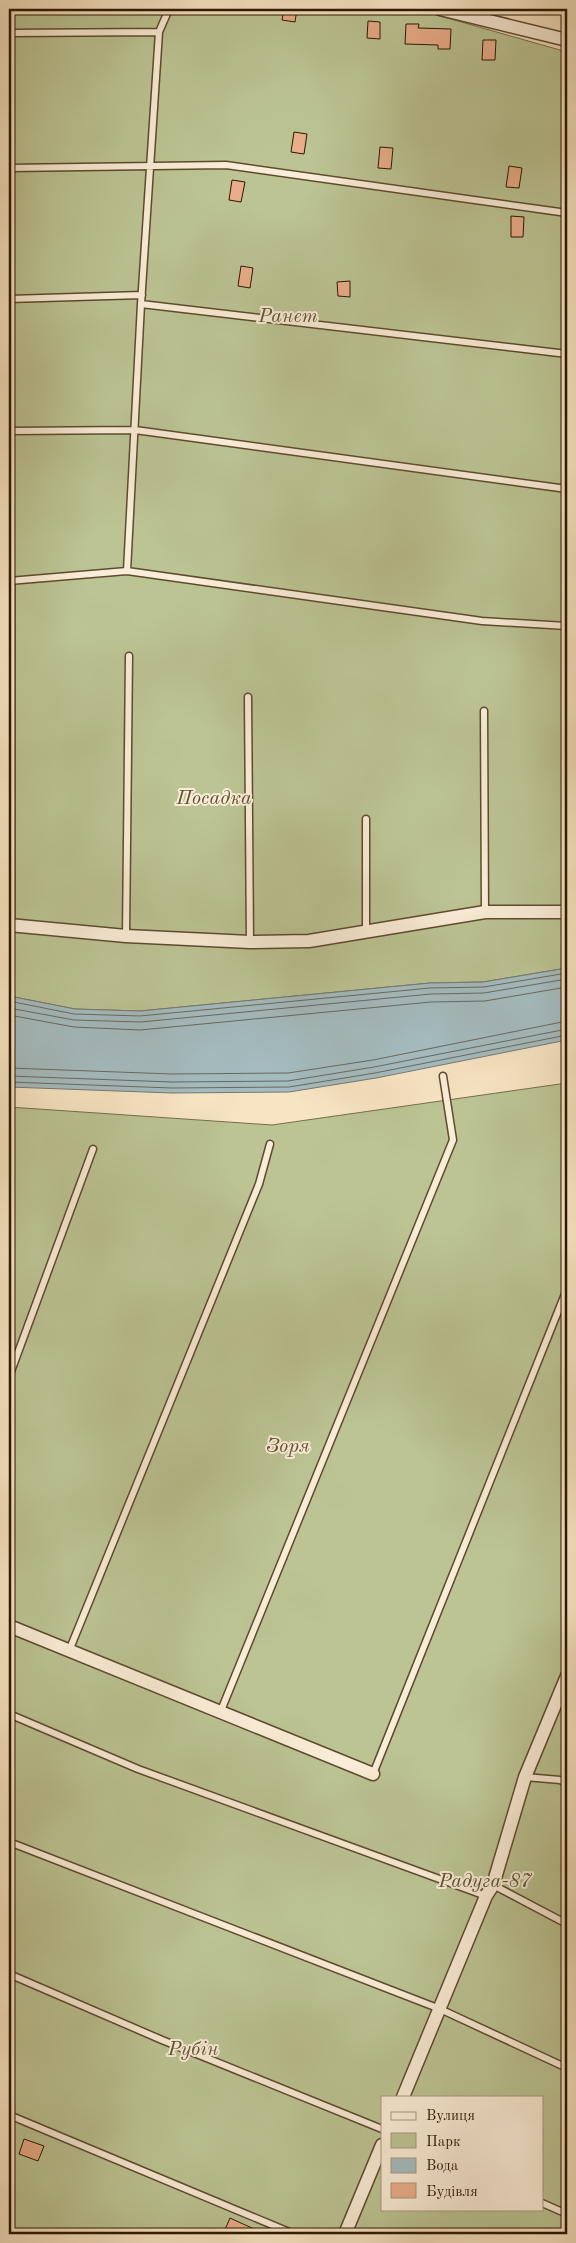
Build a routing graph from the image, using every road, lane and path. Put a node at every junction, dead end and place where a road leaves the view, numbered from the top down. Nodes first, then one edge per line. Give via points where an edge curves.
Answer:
1 (169, 9) edge
2 (440, 9) edge
3 (159, 32) junction
4 (9, 33) edge
5 (567, 40) edge
6 (151, 167) junction
7 (9, 168) edge
8 (567, 214) edge
9 (142, 296) junction
10 (9, 299) edge
11 (141, 304) junction
12 (567, 354) edge
13 (135, 430) junction
14 (9, 431) edge
15 (567, 489) edge
16 (128, 571) junction
17 (10, 581) edge
18 (567, 626) edge
19 (129, 656) dead end
20 (248, 697) dead end
21 (484, 711) dead end
22 (366, 819) dead end
23 (485, 912) junction
24 (567, 912) edge
25 (10, 926) edge
26 (366, 932) junction
27 (126, 936) junction
28 (250, 942) junction
29 (443, 1076) dead end
30 (270, 1144) dead end
31 (93, 1150) dead end
32 (567, 1289) edge
33 (9, 1377) edge
34 (9, 1626) edge
35 (69, 1652) junction
36 (567, 1676) edge
37 (220, 1713) junction
38 (9, 1714) edge
39 (373, 1774) joint
40 (525, 1777) junction
41 (567, 1783) edge
42 (9, 1842) edge
43 (490, 1890) junction
44 (567, 1924) edge
45 (9, 1974) edge
46 (440, 2009) junction
47 (567, 2068) edge
48 (403, 2096) edge
49 (9, 2115) edge
50 (381, 2129) edge
51 (381, 2147) edge
52 (544, 2204) edge
53 (567, 2214) edge
54 (294, 2234) edge
55 (345, 2234) edge

1 - 3 lane
2 - 5 street
3 - 4 lane
3 - 6 lane
6 - 7 lane
6 - 8 lane via 226,165
6 - 9 lane
9 - 10 lane
9 - 11 lane
11 - 12 lane
11 - 13 lane
13 - 14 lane
13 - 15 lane
13 - 16 lane
16 - 17 lane
16 - 18 lane via 482,621
17 - 25 lane
19 - 27 lane
20 - 28 lane
21 - 23 lane
22 - 26 lane
23 - 24 street
23 - 26 street
25 - 27 street
26 - 28 street via 309,941
27 - 28 street
29 - 37 lane via 453,1140
30 - 35 lane via 259,1184
31 - 33 lane
32 - 39 lane
34 - 35 street
35 - 37 street
36 - 40 street
37 - 39 street
38 - 43 lane via 138,1769
40 - 41 lane
40 - 43 street
42 - 46 lane
43 - 44 lane
43 - 46 street
45 - 50 lane
46 - 47 lane
46 - 48 street
49 - 54 lane
51 - 55 street
52 - 53 lane

